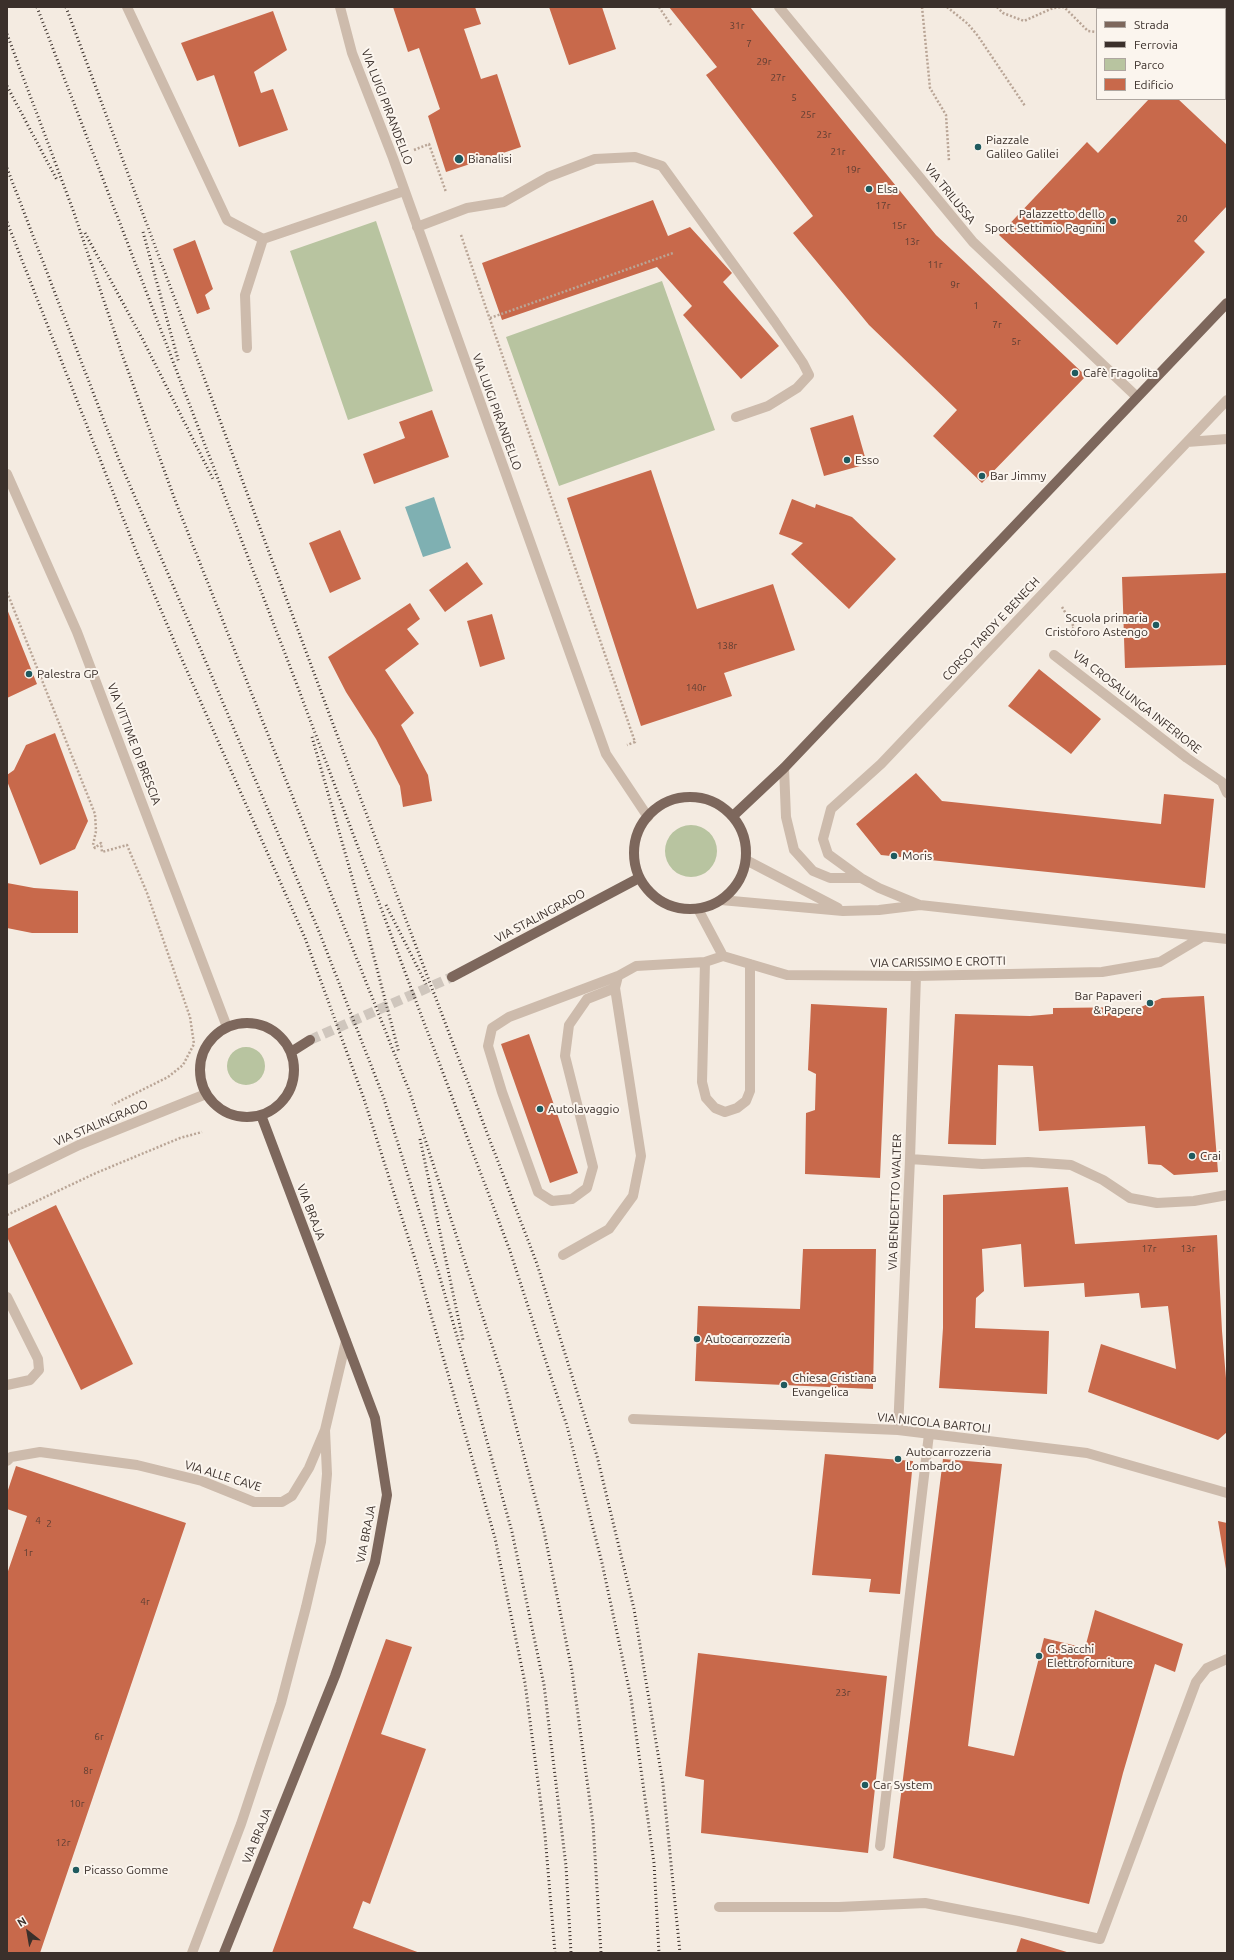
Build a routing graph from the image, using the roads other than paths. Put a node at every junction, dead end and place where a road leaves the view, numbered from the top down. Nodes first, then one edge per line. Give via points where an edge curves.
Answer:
1 (127, 7) edge
2 (340, 7) edge
3 (779, 7) edge
4 (404, 191) junction
5 (417, 227) junction
6 (263, 239) junction
7 (1227, 303) edge
8 (247, 348) dead end
9 (1137, 397) junction
10 (1227, 400) edge
11 (736, 417) dead end
12 (1227, 439) edge
13 (1187, 442) junction
14 (7, 474) edge
15 (1054, 655) road end
16 (784, 768) junction
17 (1227, 793) edge
18 (733, 816) junction
19 (648, 817) junction
20 (746, 860) junction
21 (639, 878) junction
22 (861, 878) junction
23 (721, 900) junction
24 (920, 905) junction
25 (698, 909) junction
26 (843, 911) junction
27 (1202, 937) junction
28 (1227, 939) edge
29 (723, 956) junction
30 (705, 962) junction
31 (750, 964) junction
32 (618, 976) junction
33 (916, 976) junction
34 (452, 977) tunnel mouth
35 (614, 988) junction
36 (228, 1027) junction
37 (310, 1040) tunnel mouth
38 (291, 1052) junction
39 (206, 1094) junction
40 (260, 1115) junction
41 (910, 1160) junction
42 (7, 1180) edge
43 (1227, 1196) edge
44 (563, 1255) dead end
45 (7, 1297) edge
46 (346, 1341) junction
47 (7, 1385) edge
48 (633, 1419) dead end
49 (325, 1430) junction
50 (898, 1430) junction
51 (929, 1434) junction
52 (7, 1461) edge
53 (1227, 1493) edge
54 (1227, 1659) edge
55 (880, 1846) dead end
56 (720, 1907) dead end
57 (192, 1953) edge
58 (224, 1953) edge

1 - 6 street via 227,220
2 - 4 street, VIA LUIGI PIRANDELLO via 352,54
3 - 9 street, VIA TRILUSSA via 972,242
4 - 5 street, VIA LUIGI PIRANDELLO
4 - 6 street
5 - 11 street via 453,212 504,202 548,177 595,159 635,156 662,166 776,322 809,376 797,388 768,406
5 - 19 street, VIA LUIGI PIRANDELLO via 606,754
6 - 8 street via 245,295
7 - 9 main road
9 - 16 main road
10 - 13 street, CORSO TARDY E BENECH
12 - 13 street
13 - 22 street, CORSO TARDY E BENECH via 881,764 831,809 823,839 828,854
14 - 36 street, VIA VITTIME DI BRESCIA via 77,632
15 - 17 street, VIA CROSALUNGA INFERIORE via 1222,782
16 - 18 main road
16 - 22 street, CORSO TARDY E BENECH via 786,816 794,850 813,871 830,878
18 - 19 main road via 714,802 690,797 666,802
18 - 20 main road via 744,836
19 - 21 main road via 641,826 634,846
20 - 23 main road via 738,883
20 - 26 street
21 - 25 main road via 663,903 674,907
21 - 34 main road, VIA STALINGRADO
22 - 24 street, CORSO TARDY E BENECH
23 - 25 main road
23 - 26 street
24 - 26 street
24 - 27 street
25 - 29 street
27 - 28 street
27 - 33 street, VIA CARISSIMO E CROTTI via 1160,962 1102,972
29 - 30 street
29 - 31 street, VIA CARISSIMO E CROTTI
30 - 31 street via 702,1082 706,1098 715,1108 725,1112 737,1108 746,1101 750,1091
30 - 32 street via 636,966
31 - 33 street, VIA CARISSIMO E CROTTI via 787,975
32 - 35 street
32 - 35 street via 509,1017 492,1028 488,1046 502,1092 538,1192 552,1201 572,1199 587,1188 593,1167 566,1056 569,1025 587,999
33 - 41 street, VIA BENEDETTO WALTER
35 - 44 street via 641,1156 633,1196 609,1229
36 - 38 main road via 242,1022 271,1029 284,1039
36 - 39 main road via 214,1035 205,1048 200,1063 200,1079
37 - 38 main road
38 - 40 main road via 294,1068 292,1083 286,1097 274,1108
39 - 40 main road via 216,1106 230,1114 245,1117
39 - 42 street, VIA STALINGRADO via 80,1145
40 - 46 main road, VIA BRAJA
41 - 43 street via 1071,1165 1103,1180 1130,1198 1157,1204
41 - 50 street, VIA BENEDETTO WALTER
45 - 47 street via 38,1359 39,1370 30,1380
46 - 49 street, VIA ALLE CAVE
46 - 58 main road, VIA BRAJA via 375,1418 387,1495 375,1562 336,1676
48 - 50 street, VIA NICOLA BARTOLI
49 - 52 street, VIA ALLE CAVE via 309,1468 292,1496 282,1502 254,1502 202,1481 137,1465 40,1452 11,1457
49 - 57 street via 328,1474 321,1542 306,1607 281,1703 241,1824
50 - 51 street, VIA NICOLA BARTOLI
51 - 53 street, VIA NICOLA BARTOLI via 1087,1453
51 - 55 street
54 - 56 street via 1207,1668 1196,1682 1100,1939 925,1904

